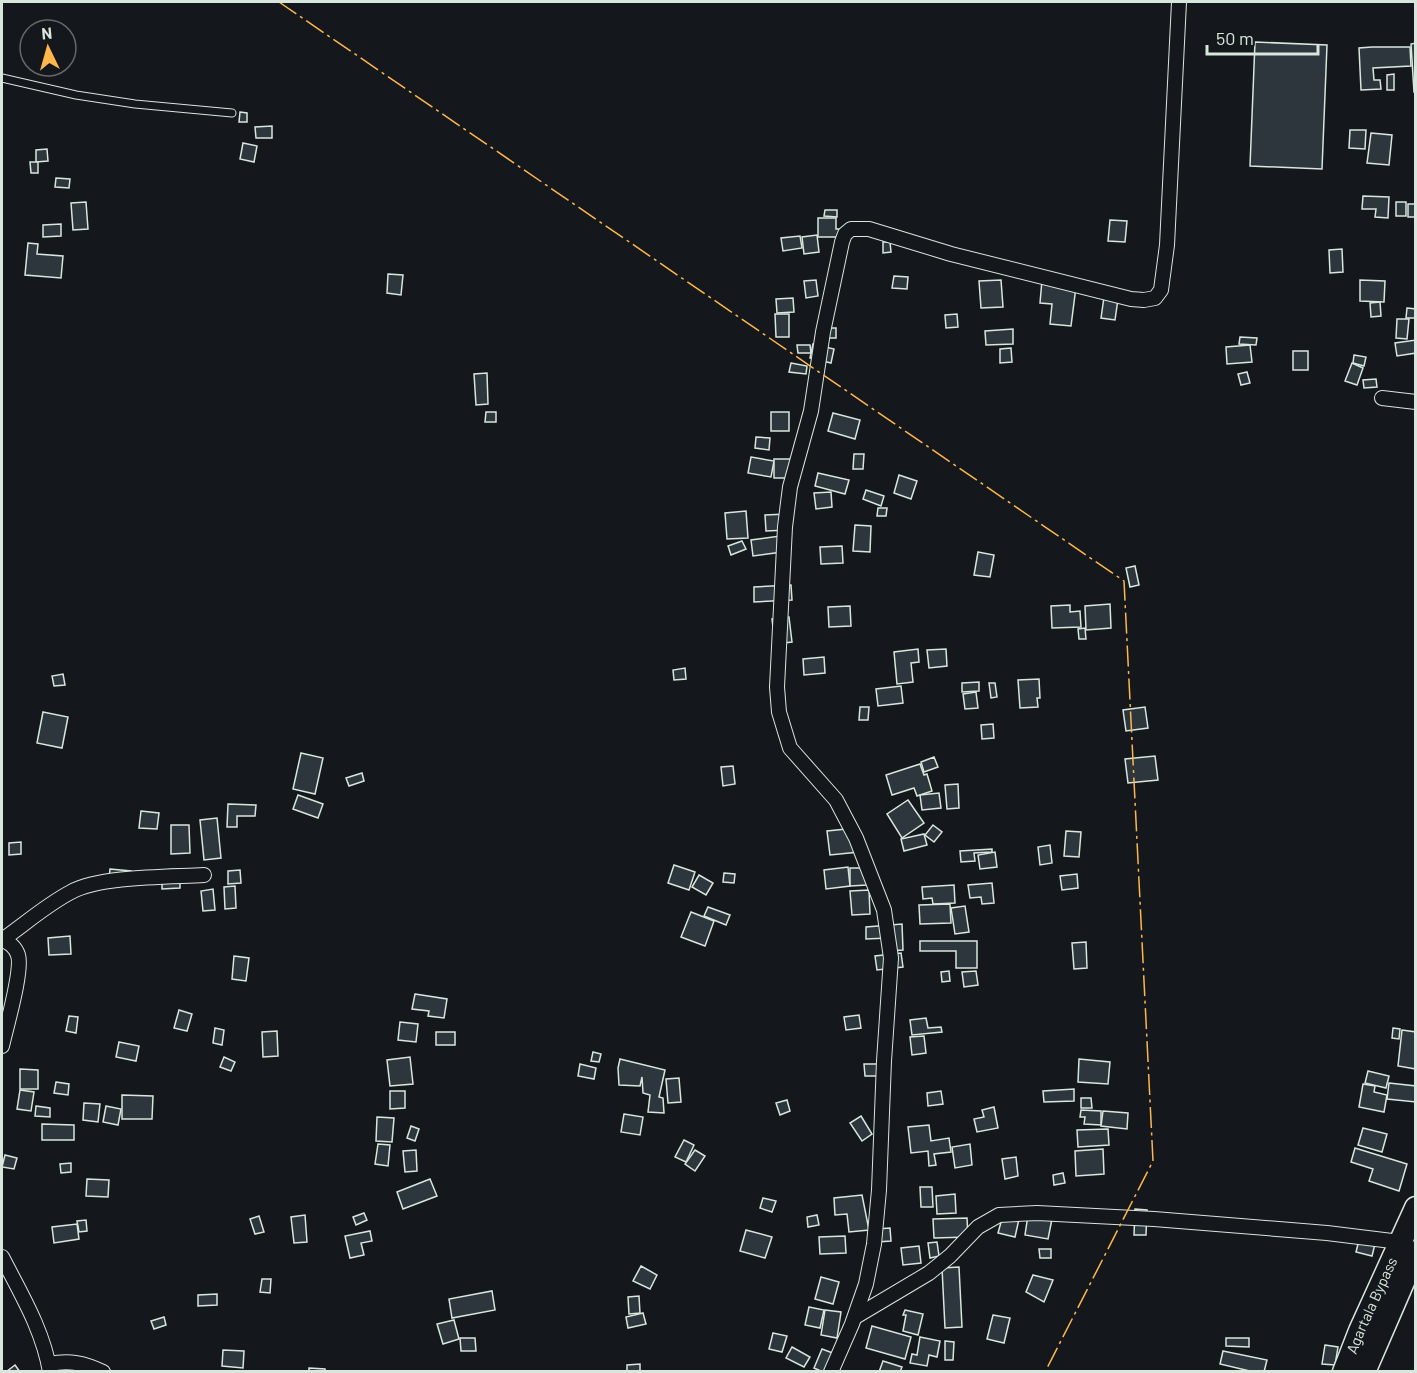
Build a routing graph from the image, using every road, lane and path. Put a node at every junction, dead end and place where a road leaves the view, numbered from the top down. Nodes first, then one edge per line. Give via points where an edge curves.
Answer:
1 (1179, 2) edge
2 (2, 78) edge
3 (232, 113) dead end
4 (1382, 398) dead end
5 (1416, 402) edge
6 (204, 875) dead end
7 (2, 940) edge
8 (2, 1046) edge
9 (1416, 1208) edge
10 (1408, 1247) edge
11 (2, 1257) edge
12 (855, 1317) junction
13 (50, 1368) edge
14 (103, 1371) edge
15 (831, 1371) edge
16 (1344, 1371) edge
17 (1364, 1371) edge

1 - 12 street via 1167,245 1161,290 1155,298 1120,296 951,254 869,229 851,229 842,242 811,411 790,487 784,527 777,687 779,712 790,748 836,800 876,887 889,932 891,958 876,1223 866,1284
2 - 3 lane via 135,105
4 - 5 street
6 - 7 street via 91,884 46,906
7 - 8 street via 14,946 19,956
9 - 10 highway, Agartala Bypass
10 - 12 street via 1327,1233 1154,1219 999,1215 978,1227 929,1273
10 - 16 highway, Agartala Bypass
10 - 17 highway, Agartala Bypass
11 - 13 street via 31,1312
12 - 15 street
13 - 14 street via 67,1360

